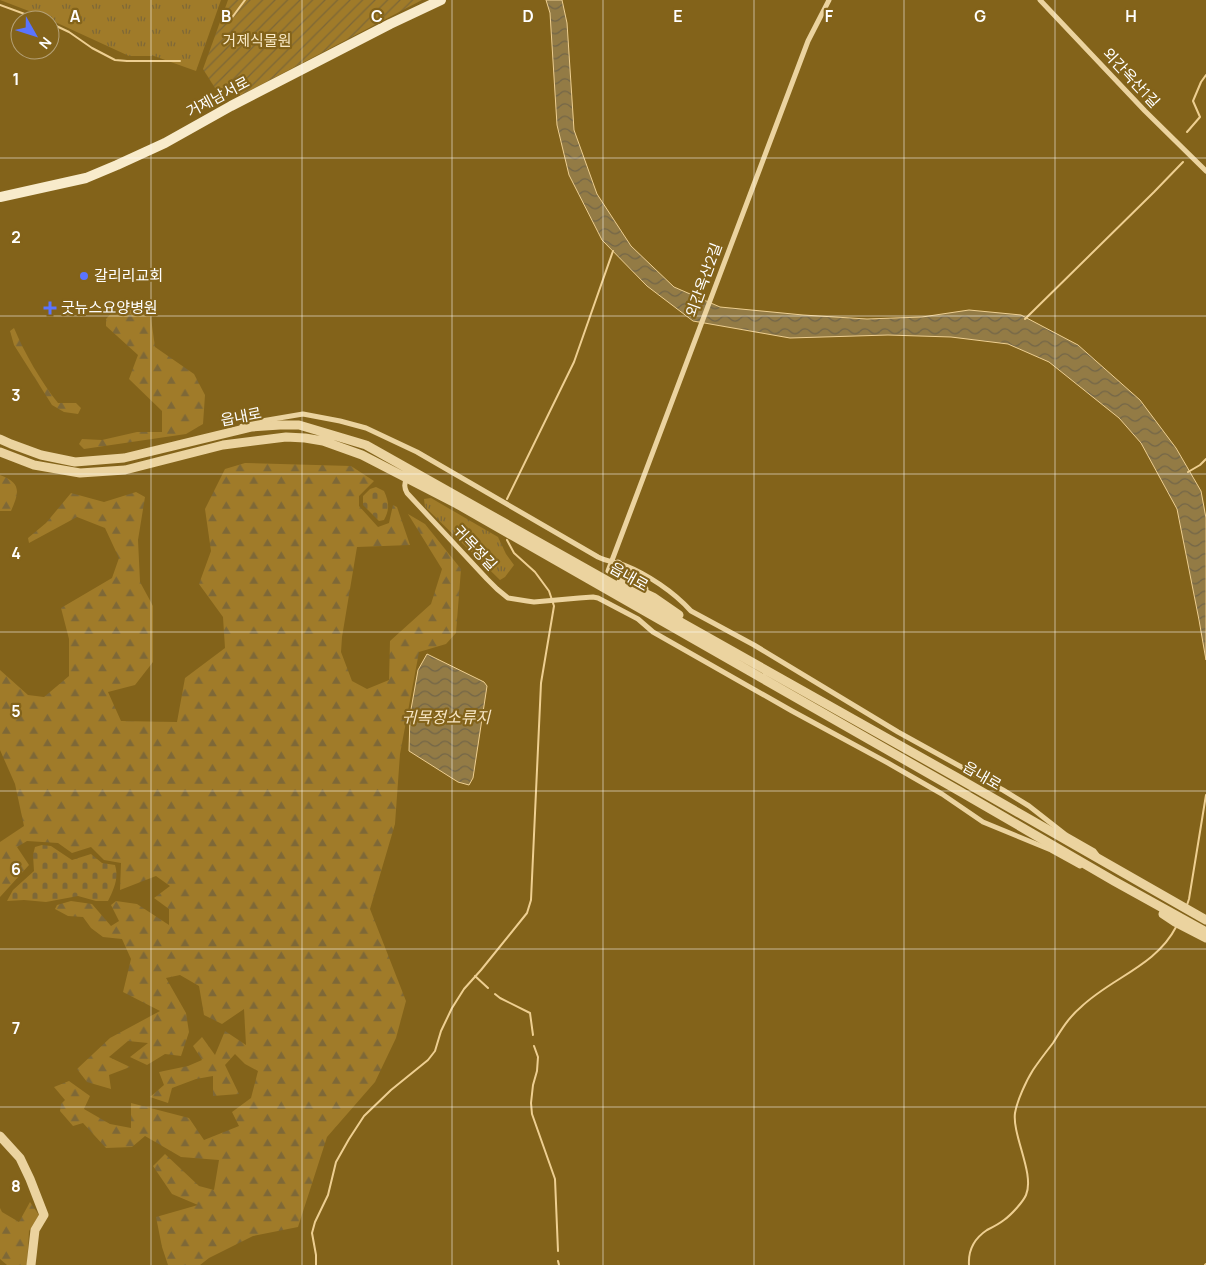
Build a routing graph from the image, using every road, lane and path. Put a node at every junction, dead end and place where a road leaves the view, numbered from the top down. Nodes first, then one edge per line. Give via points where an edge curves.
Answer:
1 (441, 0) edge
2 (829, 0) edge
3 (1040, 0) edge
4 (1206, 171) edge
5 (0, 197) edge
6 (208, 438) junction
7 (0, 439) edge
8 (0, 452) edge
9 (409, 474) junction
10 (615, 563) junction
11 (604, 574) junction
12 (596, 591) dead end
13 (593, 597) junction
14 (653, 598) junction
15 (687, 625) junction
16 (1100, 860) junction
17 (1126, 888) junction
18 (1205, 919) edge
19 (1206, 932) edge
20 (1206, 938) edge
21 (0, 1136) edge
22 (31, 1265) edge

1 - 5 main road, 거제남서로 via 117,165 86,178
2 - 10 street, 외간옥산2길 via 808,41
3 - 4 street, 외간옥산1길
6 - 7 street, 읍내로 via 124,458 75,462 41,455
6 - 9 street, 읍내로 via 252,427 299,425 366,445
6 - 10 street via 250,423 303,414 366,428 417,452 598,557
8 - 9 street, 읍내로 via 54,469 102,472 125,470 223,445 286,437 323,441
9 - 11 street, 읍내로
9 - 13 street, 귀목정길 via 404,483 407,494 508,598 534,602
9 - 17 street, 읍내로
10 - 11 street, 외간옥산2길
10 - 14 street
10 - 16 street via 658,583 691,611 1003,790 1094,851
11 - 14 street
11 - 15 street, 읍내로
12 - 13 street
13 - 17 street via 638,619 653,632 942,794 983,822 1051,850 1096,876
14 - 15 street via 680,615
15 - 16 street, 읍내로
16 - 18 street, 읍내로
17 - 19 street, 읍내로
17 - 20 street via 1178,924
21 - 22 street via 20,1158 44,1215 35,1230

